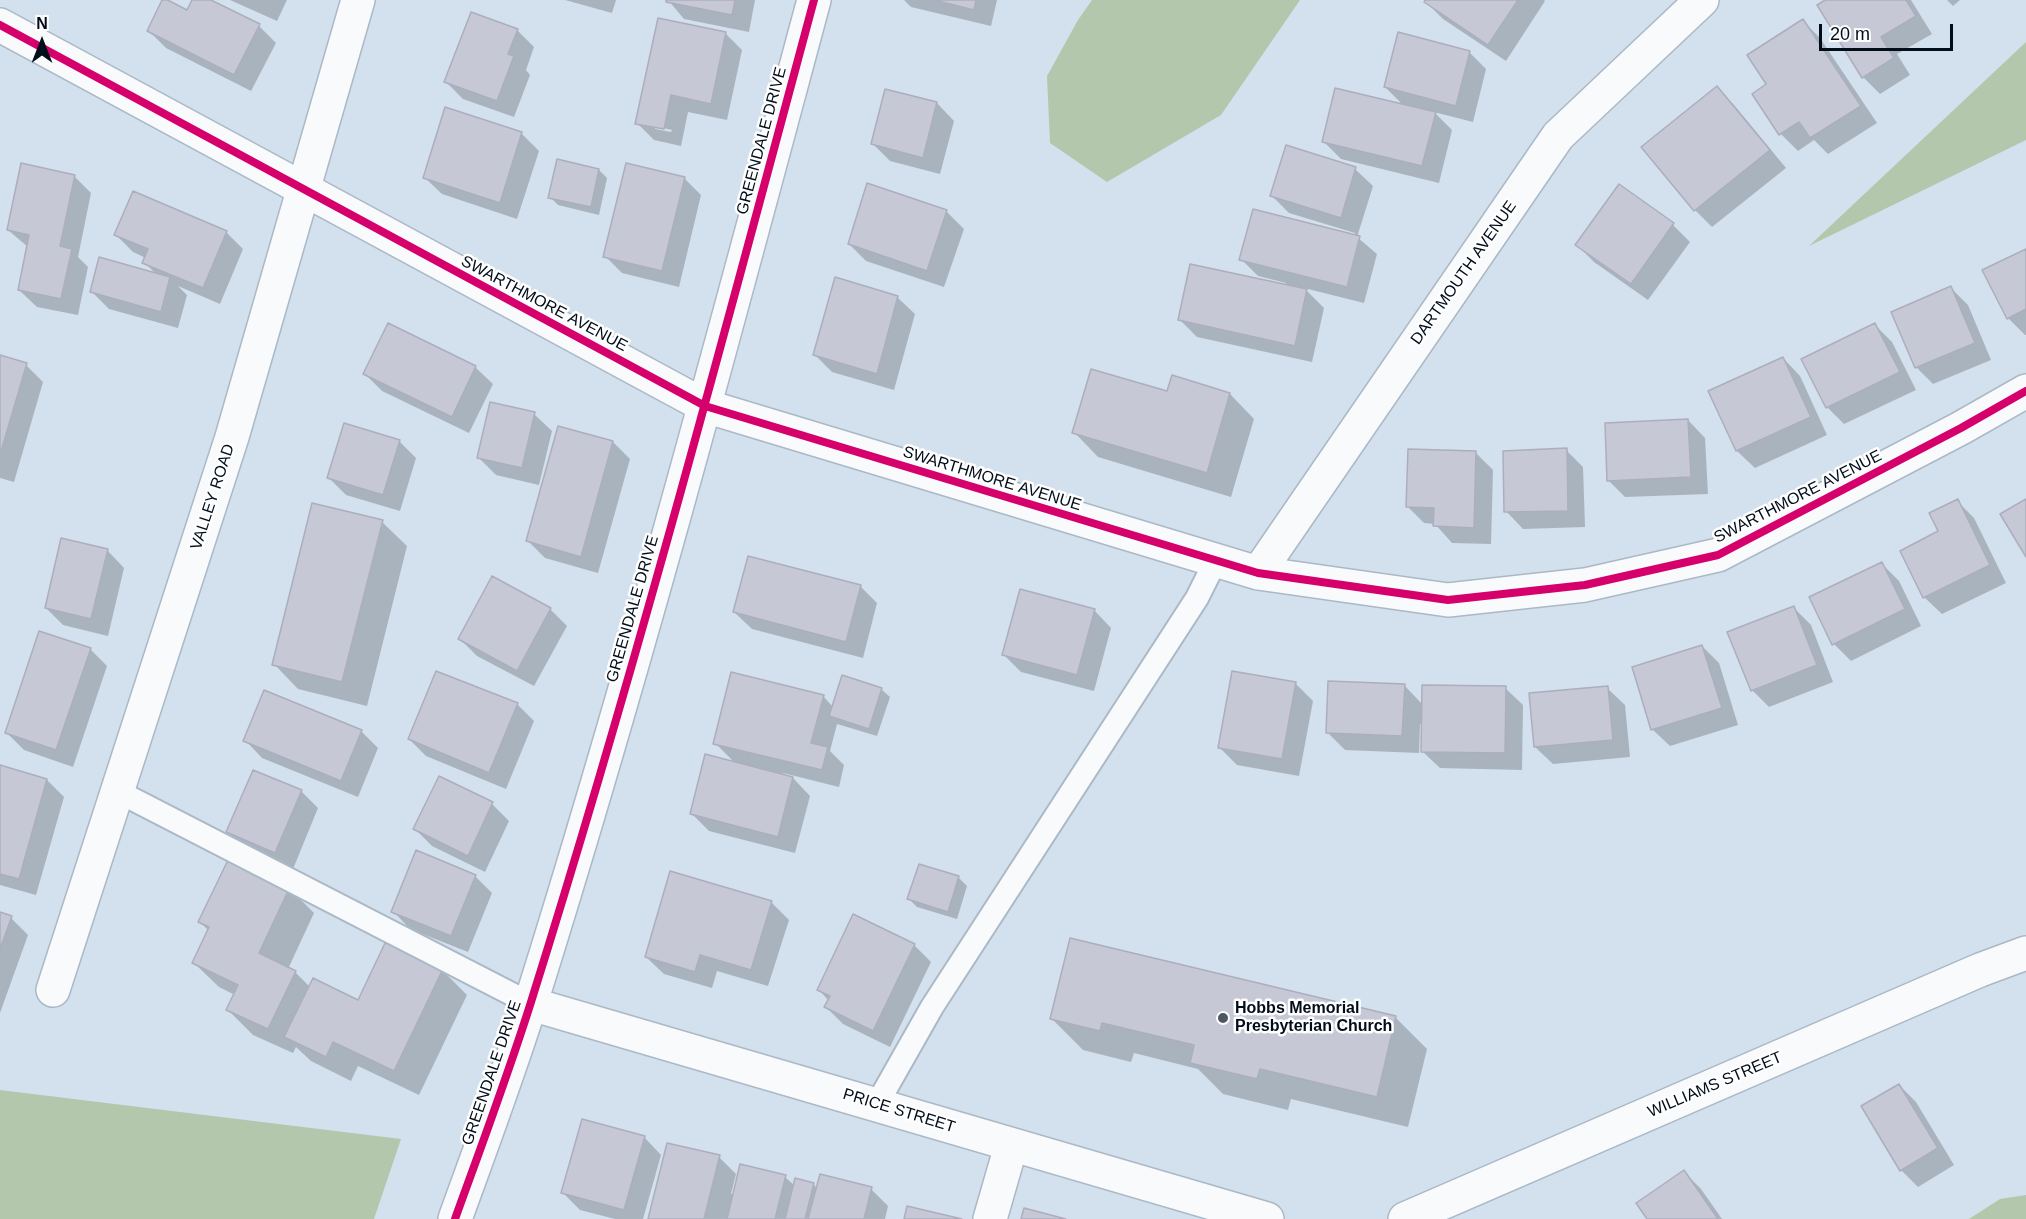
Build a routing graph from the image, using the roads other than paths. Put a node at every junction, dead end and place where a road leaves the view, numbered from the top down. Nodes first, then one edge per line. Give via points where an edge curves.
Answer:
1 (358, 0) edge
2 (814, 0) edge
3 (1702, 0) edge
4 (0, 25) edge
5 (303, 190) junction
6 (2026, 391) edge
7 (705, 406) junction
8 (1216, 560) junction
9 (1258, 573) junction
10 (117, 791) junction
11 (2026, 953) edge
12 (53, 990) dead end
13 (531, 1004) junction
14 (877, 1104) junction
15 (1011, 1146) junction
16 (455, 1219) edge
17 (990, 1219) edge
18 (1267, 1219) edge
19 (1405, 1219) edge

1 - 5 street, VALLEY ROAD
2 - 7 street, GREENDALE DRIVE
3 - 9 street, DARTMOUTH AVENUE via 1558,136
4 - 5 street, SWARTHMORE AVENUE
5 - 7 street, SWARTHMORE AVENUE
5 - 10 street, VALLEY ROAD via 232,437
6 - 9 street, SWARTHMORE AVENUE via 1718,555 1585,585 1448,600
7 - 8 street, SWARTHMORE AVENUE
7 - 13 street, GREENDALE DRIVE
8 - 9 street, SWARTHMORE AVENUE
8 - 14 lane via 1197,598 932,1006
10 - 12 street, VALLEY ROAD
10 - 13 lane
11 - 19 street, WILLIAMS STREET
13 - 14 street, PRICE STREET
13 - 16 street, GREENDALE DRIVE
14 - 15 street, PRICE STREET
15 - 17 street
15 - 18 street, PRICE STREET

